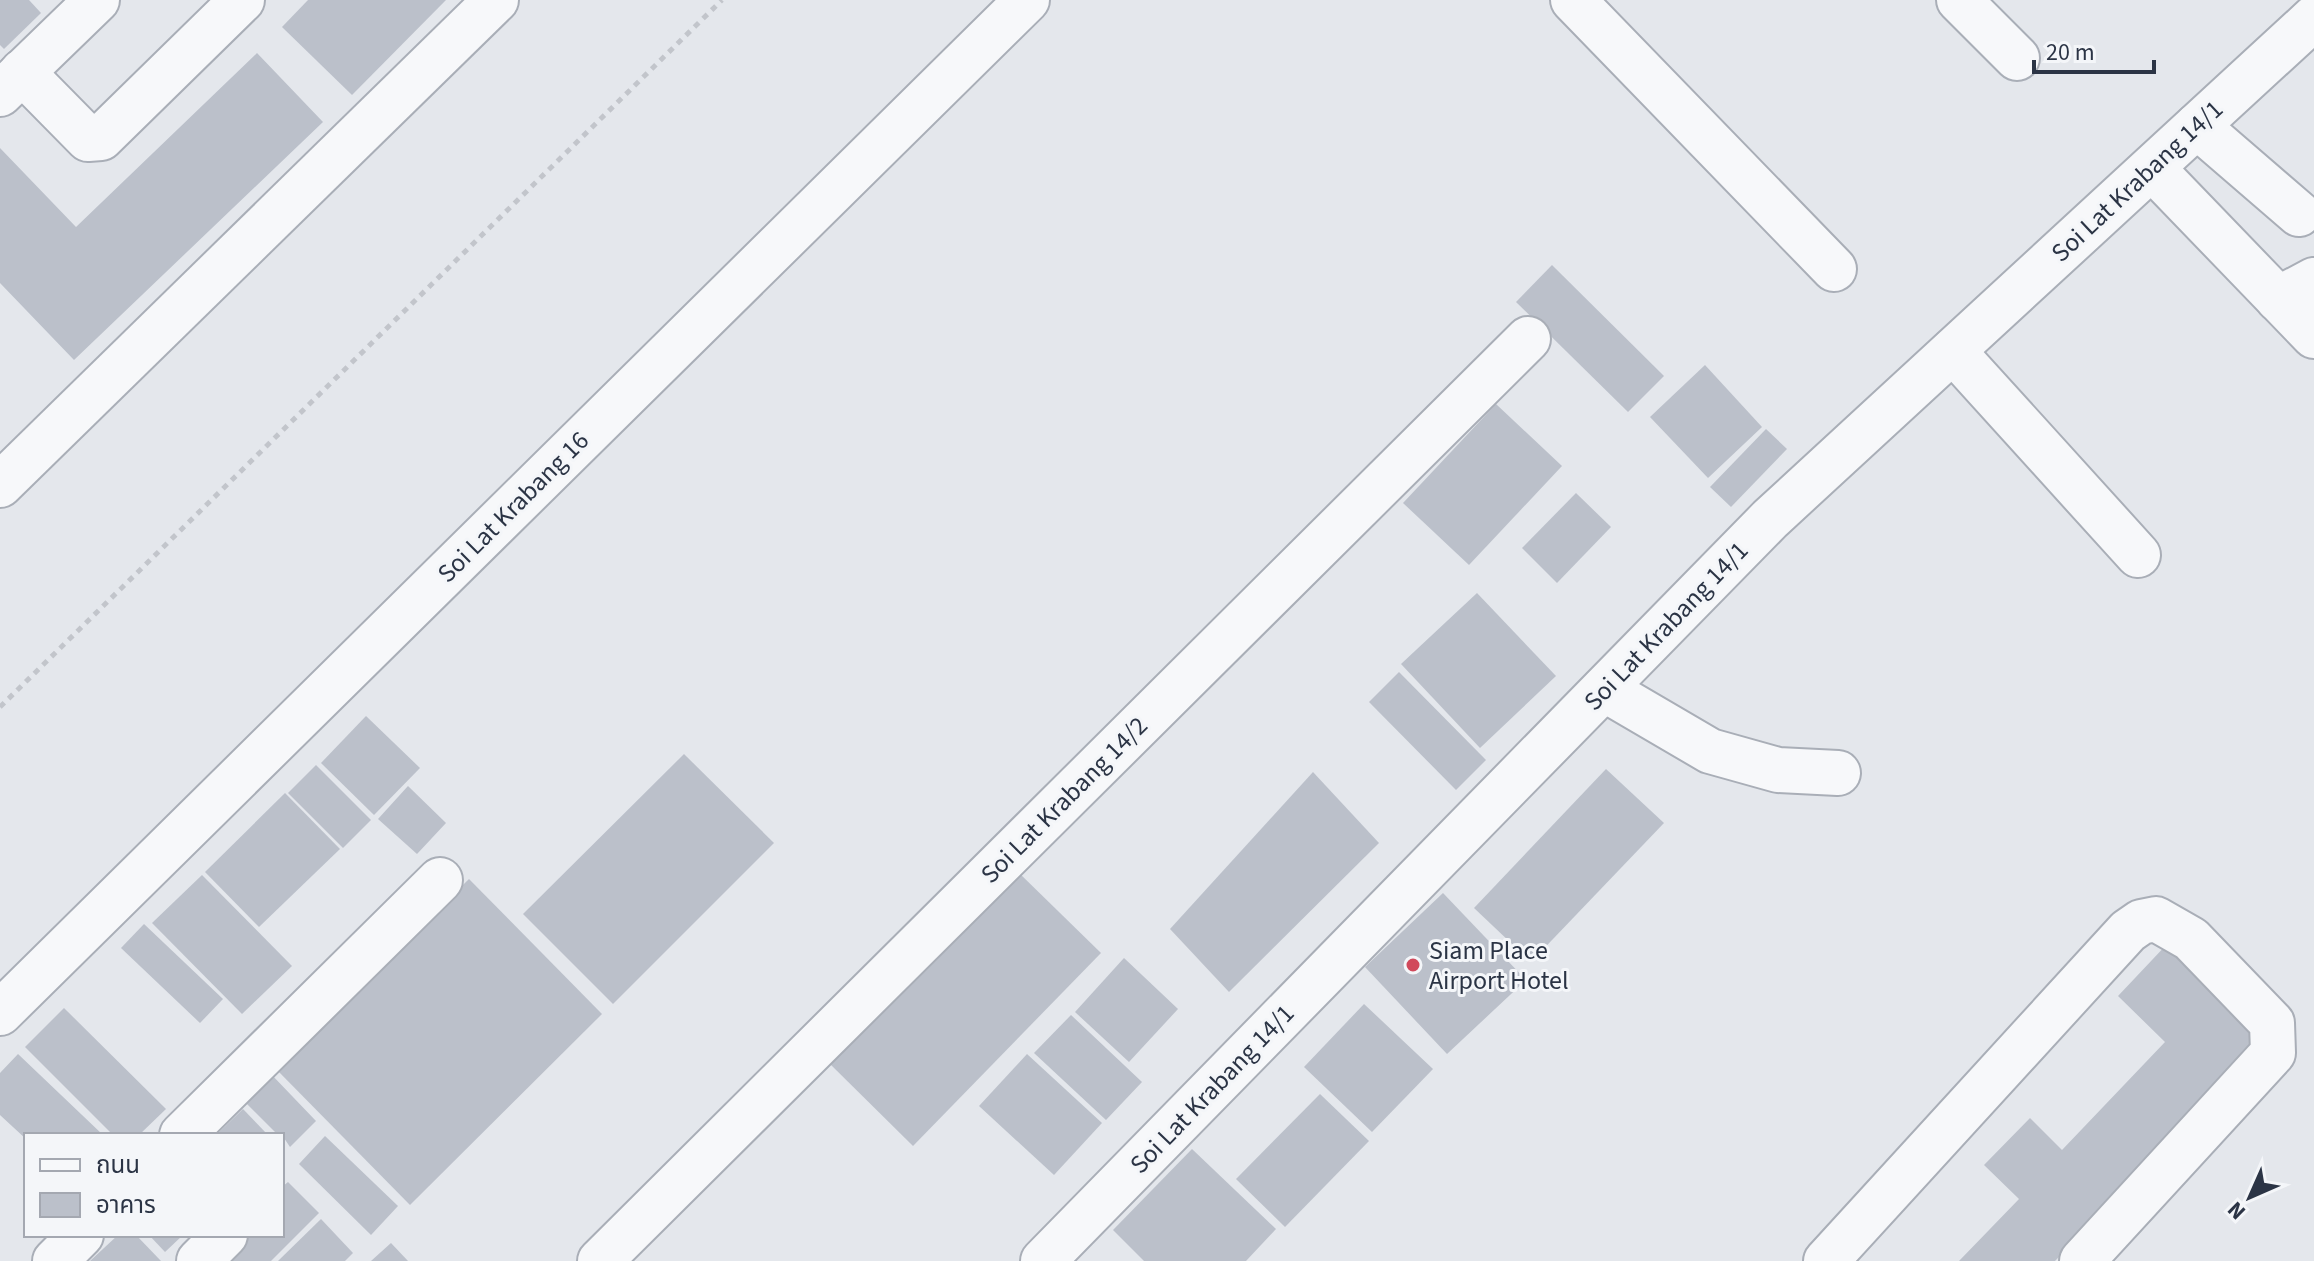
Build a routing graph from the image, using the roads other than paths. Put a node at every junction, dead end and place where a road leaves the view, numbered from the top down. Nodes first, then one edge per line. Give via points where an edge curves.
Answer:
1 (97, 0) edge
2 (242, 0) edge
3 (496, 0) edge
4 (1027, 0) edge
5 (1977, 6) edge
6 (1598, 9) edge
7 (2314, 18) edge
8 (2017, 58) dead end
9 (11, 83) edge
10 (2197, 126) junction
11 (2152, 168) junction
12 (2299, 214) dead end
13 (1834, 269) dead end
14 (2296, 290) edge
15 (2314, 336) edge
16 (1528, 339) dead end
17 (1953, 351) junction
18 (0, 485) edge
19 (2138, 555) dead end
20 (1604, 689) junction
21 (1838, 773) dead end
22 (440, 880) dead end
23 (0, 1013) edge
24 (184, 1133) edge
25 (79, 1237) edge
26 (223, 1237) edge
27 (55, 1261) edge
28 (199, 1261) edge
29 (600, 1261) edge
30 (1043, 1261) edge
31 (1826, 1261) edge
32 (2082, 1261) edge

1 - 9 street
2 - 9 street via 101,138 88,139
3 - 18 street
4 - 23 street, Soi Lat Krabang 16
5 - 8 street
6 - 13 street
7 - 10 street, Soi Lat Krabang 14/1
10 - 11 street, Soi Lat Krabang 14/1
10 - 12 street
11 - 14 street
11 - 17 street, Soi Lat Krabang 14/1
14 - 15 street
16 - 29 street, Soi Lat Krabang 14/2
17 - 19 street
17 - 20 street, Soi Lat Krabang 14/1 via 1770,519
20 - 21 street via 1710,751 1778,770
20 - 30 street, Soi Lat Krabang 14/1
22 - 24 street
25 - 27 street
26 - 28 street
31 - 32 street via 2128,931 2156,919 2191,939 2272,1023 2273,1053

